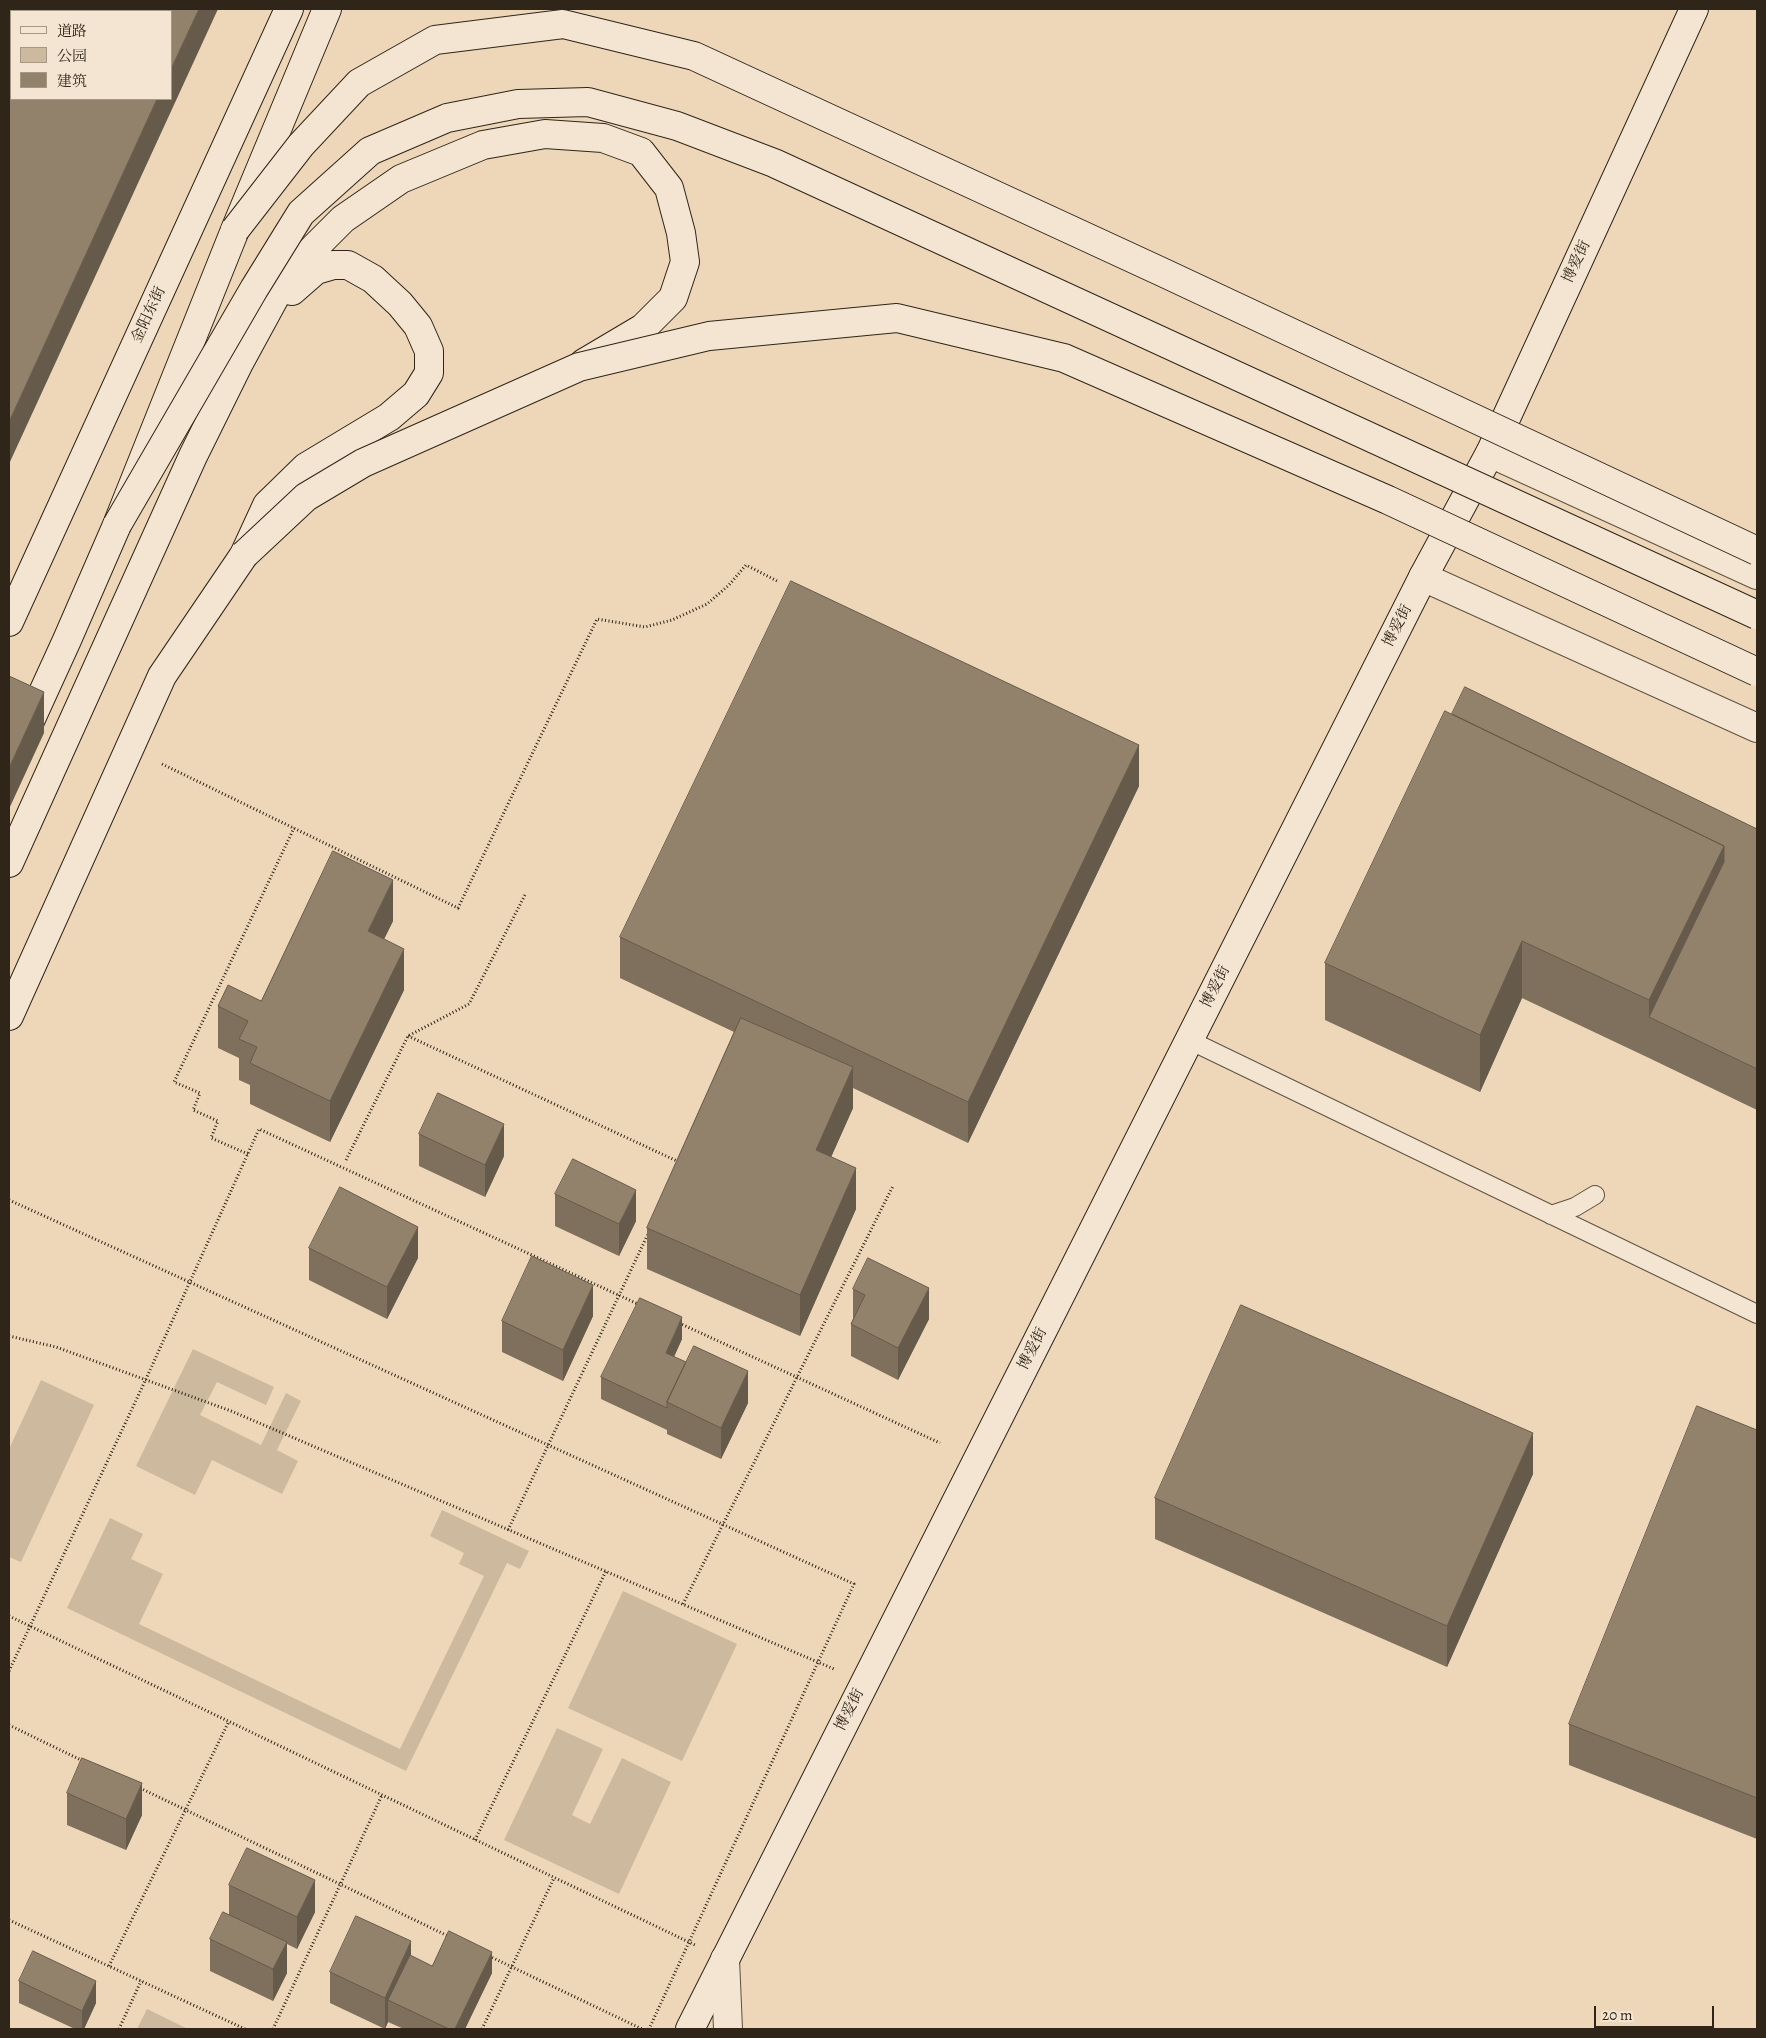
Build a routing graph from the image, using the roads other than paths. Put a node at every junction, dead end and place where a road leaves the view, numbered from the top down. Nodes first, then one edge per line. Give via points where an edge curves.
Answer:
1 (290, 9) edge
2 (328, 9) edge
3 (1694, 9) edge
4 (235, 230) junction
5 (309, 253) junction
6 (239, 363) junction
7 (579, 367) junction
8 (193, 393) junction
9 (1490, 453) junction
10 (117, 525) junction
11 (1757, 551) edge
12 (244, 555) junction
13 (1757, 575) edge
14 (1423, 576) junction
15 (1757, 615) edge
16 (9, 622) edge
17 (1757, 672) edge
18 (1757, 728) edge
19 (9, 767) edge
20 (9, 863) edge
21 (9, 1016) edge
22 (1189, 1040) junction
23 (1595, 1196) dead end
24 (1551, 1215) junction
25 (1757, 1314) edge
26 (725, 1959) junction
27 (690, 2029) edge
28 (728, 2029) edge

1 - 16 main road, 金阳东街
2 - 4 main road, bridge
3 - 9 main road, 博爱街
4 - 10 main road, bridge
4 - 11 main road, bridge via 301,145 359,83 435,40 564,24 694,56
5 - 6 main road via 276,295
5 - 7 main road via 342,219 401,179 483,145 545,134 603,138 641,152 670,188 685,262 673,298 643,328
5 - 8 main road, bridge via 257,304
6 - 12 main road via 286,297 316,270 333,265 348,265 373,279 418,326 429,351 429,373 416,394 389,417 306,467 268,505
6 - 20 main road via 193,456
7 - 12 main road, bridge via 363,462 306,497
7 - 17 main road, bridge via 709,336 897,318 1064,358 1388,500
8 - 10 main road, bridge
8 - 15 main road, bridge via 302,213 370,151 447,118 518,104 588,102 677,126 774,163
9 - 13 main road
9 - 14 main road, 博爱街
10 - 19 main road
12 - 21 main road via 162,676
14 - 18 main road
14 - 22 main road, 博爱街
22 - 24 lane
22 - 26 main road, 博爱街
23 - 24 lane
24 - 25 lane
26 - 27 main road, 博爱街
26 - 28 main road, 博爱街

